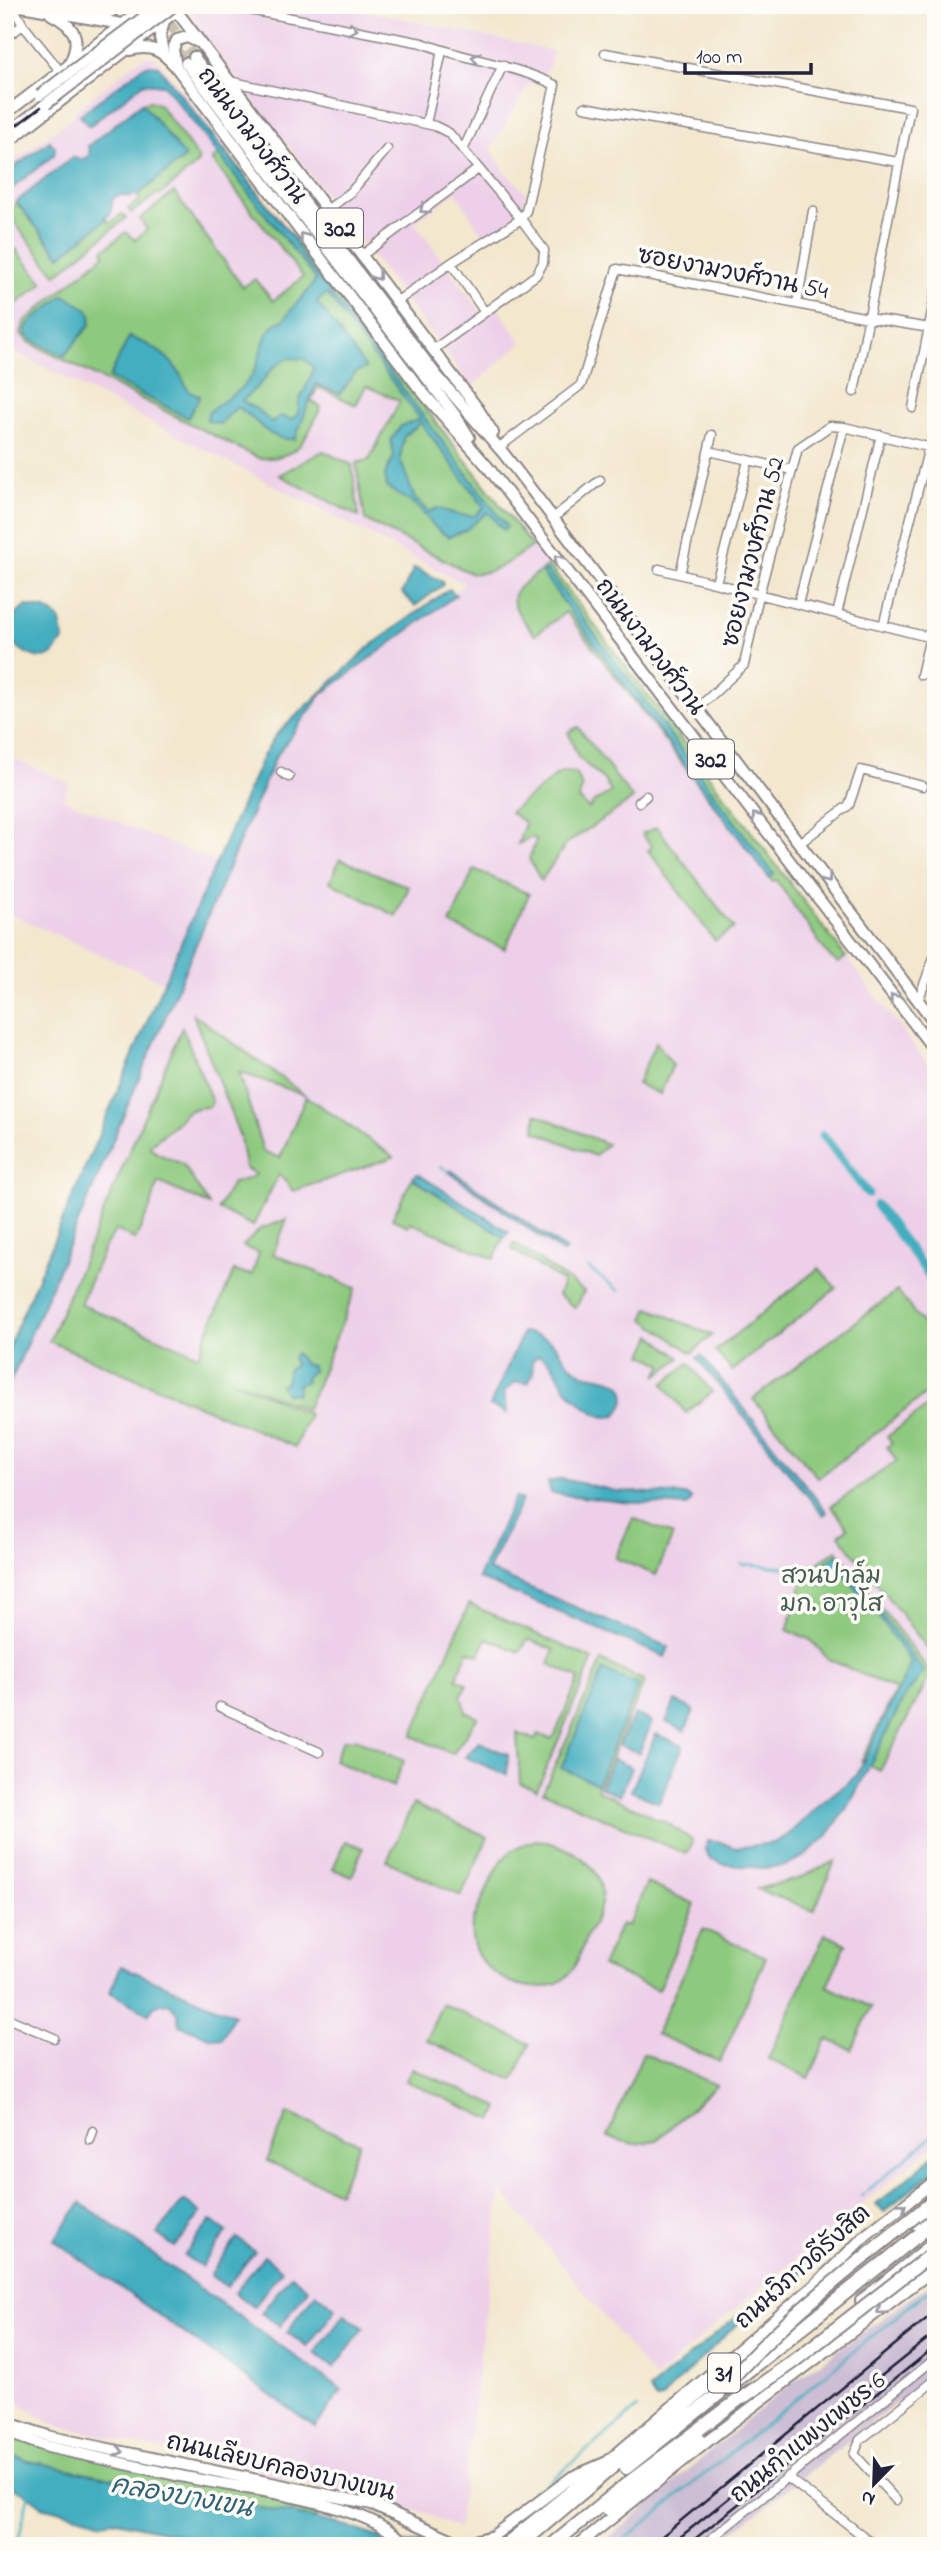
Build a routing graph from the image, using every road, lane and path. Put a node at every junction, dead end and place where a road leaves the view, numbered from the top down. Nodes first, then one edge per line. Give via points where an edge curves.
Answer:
1 (14, 5) edge
2 (115, 5) edge
3 (238, 5) edge
4 (171, 9) edge
5 (43, 10) junction
6 (143, 10) edge
7 (90, 18) junction
8 (123, 24) junction
9 (23, 25) junction
10 (5, 38) edge
11 (134, 46) junction
12 (203, 46) junction
13 (442, 51) junction
14 (163, 52) junction
15 (605, 53) dead end
16 (185, 62) junction
17 (503, 65) junction
18 (64, 70) junction
19 (229, 81) junction
20 (83, 86) junction
21 (43, 99) junction
22 (584, 107) dead end
23 (5, 114) edge
24 (5, 122) edge
25 (426, 124) junction
26 (5, 135) edge
27 (5, 145) edge
28 (387, 149) dead end
29 (463, 150) junction
30 (898, 162) junction
31 (478, 169) junction
32 (327, 210) junction
33 (813, 211) dead end
34 (521, 219) junction
35 (362, 256) junction
36 (451, 263) junction
37 (936, 291) edge
38 (396, 302) junction
39 (797, 304) junction
40 (484, 311) junction
41 (868, 318) junction
42 (932, 328) edge
43 (433, 349) junction
44 (854, 392) dead end
45 (913, 408) dead end
46 (844, 427) junction
47 (712, 435) dead end
48 (881, 435) junction
49 (932, 448) edge
50 (503, 450) junction
51 (709, 452) junction
52 (748, 461) junction
53 (792, 470) junction
54 (600, 480) dead end
55 (553, 518) junction
56 (659, 569) dead end
57 (680, 575) junction
58 (716, 583) junction
59 (760, 595) junction
60 (798, 604) junction
61 (936, 612) edge
62 (837, 614) junction
63 (883, 626) junction
64 (933, 638) edge
65 (921, 675) dead end
66 (698, 708) junction
67 (923, 786) dead end
68 (800, 843) junction
69 (936, 952) edge
70 (918, 1001) junction
71 (936, 1024) edge
72 (936, 1052) edge
73 (220, 1707) dead end
74 (319, 1752) dead end
75 (5, 2017) edge
76 (54, 2038) dead end
77 (93, 2131) dead end
78 (90, 2140) dead end
79 (936, 2180) edge
80 (936, 2199) edge
81 (936, 2208) edge
82 (936, 2221) edge
83 (936, 2247) edge
84 (936, 2268) edge
85 (833, 2284) junction
86 (815, 2285) junction
87 (887, 2291) junction
88 (936, 2358) edge
89 (922, 2369) junction
90 (935, 2382) edge
91 (720, 2392) junction
92 (5, 2421) edge
93 (5, 2432) edge
94 (607, 2462) junction
95 (788, 2477) junction
96 (895, 2500) dead end
97 (407, 2546) edge
98 (502, 2546) edge
99 (519, 2546) edge
100 (531, 2546) edge
101 (551, 2546) edge
102 (561, 2546) edge
103 (577, 2546) edge
104 (702, 2546) edge
105 (876, 2546) edge

1 - 5 main road
1 - 9 street
2 - 7 main road
3 -> 13 street
4 - 6 main road
4 - 11 main road
4 - 12 main road, ถนนงามวงศ์วาน / 302
4 - 14 main road via 160,37
4 - 21 main road, bridge
5 - 7 main road
5 - 18 main road via 70,26 77,41
6 - 8 main road
6 - 11 main road
7 - 8 main road
8 - 18 main road
9 - 10 street
9 - 18 street
11 - 14 main road
11 - 20 main road
12 - 16 main road via 191,38 177,40 173,49
12 - 19 main road, ถนนงามวงศ์วาน / 302
17 -> 13 street
13 - 25 street
14 - 16 main road, ถนนงามวงศ์วาน / 302
15 - 30 street via 910,108
16 - 50 main road, ถนนงามวงศ์วาน / 302 via 437,376
72 -> 16 main road, ถนนงามวงศ์วาน / 302 via 487,466 455,415
17 - 29 street
17 - 34 street via 555,85
18 - 20 main road via 79,63 88,66 90,75
18 - 23 main road
19 - 25 street
19 - 32 main road, ถนนงามวงศ์วาน / 302
20 - 27 main road
21 - 24 main road
21 - 26 main road
22 - 30 street
25 - 29 street via 449,133
28 - 32 street via 351,192
29 - 31 street
30 - 41 street
31 - 34 street
31 -> 35 street
32 - 35 main road, ถนนงามวงศ์วาน / 302
33 - 39 street
34 - 36 street
34 - 40 street via 544,250 543,263 536,275
35 -> 38 main road, ถนนงามวงศ์วาน / 302
36 - 38 street
36 - 40 street
37 - 42 street
38 - 43 main road, ถนนงามวงศ์วาน / 302
39 - 41 street, ซอยงามวงศ์วาน 54
39 - 50 street, ซอยงามวงศ์วาน 54 via 617,269 581,385
40 - 43 street
41 - 42 street, ซอยงามวงศ์วาน 54
41 - 44 street
42 - 45 street
43 - 50 main road, ถนนงามวงศ์วาน / 302
46 - 48 street
46 - 53 street, ซอยงามวงศ์วาน 52 via 830,426 798,448
46 - 60 street
47 - 51 street
48 - 49 street
48 - 62 street
49 - 63 street
50 - 55 main road, ถนนงามวงศ์วาน / 302
51 - 52 street
51 - 57 street
52 - 53 street
52 - 58 street
53 - 59 street, ซอยงามวงศ์วาน 52
54 - 55 street
55 - 66 main road, ถนนงามวงศ์วาน / 302
56 - 57 street
57 - 58 street
58 - 59 street
59 - 60 street
59 - 66 street, ซอยงามวงศ์วาน 52 via 744,665
60 - 62 street
61 - 64 street
62 - 63 street
63 - 64 street
64 - 65 street
66 - 68 main road, ถนนงามวงศ์วาน / 302
67 - 68 street via 861,770 849,805
68 -> 70 main road, ถนนงามวงศ์วาน / 302
69 - 70 street
70 - 71 main road, ถนนงามวงศ์วาน / 302
73 - 74 street
75 - 76 street
77 - 78 street
86 -> 79 main road, ถนนวิภาวดีรังสิต / 31 via 866,2235
80 - 91 highway, bridge via 783,2327
81 - 85 highway, ถนนวิภาวดีรังสิต / 31
82 - 91 highway, 31, bridge
83 - 87 highway, 31
83 - 101 highway, 31, bridge
84 - 87 highway
84 -> 103 main road, 31
85 - 86 highway
85 - 99 highway, ถนนวิภาวดีรังสิต / 31
86 - 94 main road, ถนนวิภาวดีรังสิต / 31
87 - 102 highway, 31
88 - 89 street, ถนนกำแพงเพชร 6
89 - 90 street
89 - 95 street, ถนนกำแพงเพชร 6
90 - 96 street via 855,2448 860,2462
91 - 100 highway, 31
92 -> 94 main road, ถนนเลียบคลองบางเขน via 51,2437 372,2504 455,2541 493,2536 572,2477
93 - 97 main road, ถนนเลียบคลองบางเขน via 48,2446 316,2502 371,2520 398,2535
94 - 98 main road, ถนนวิภาวดีรังสิต / 31
95 - 104 street, ถนนกำแพงเพชร 6
95 - 105 street

